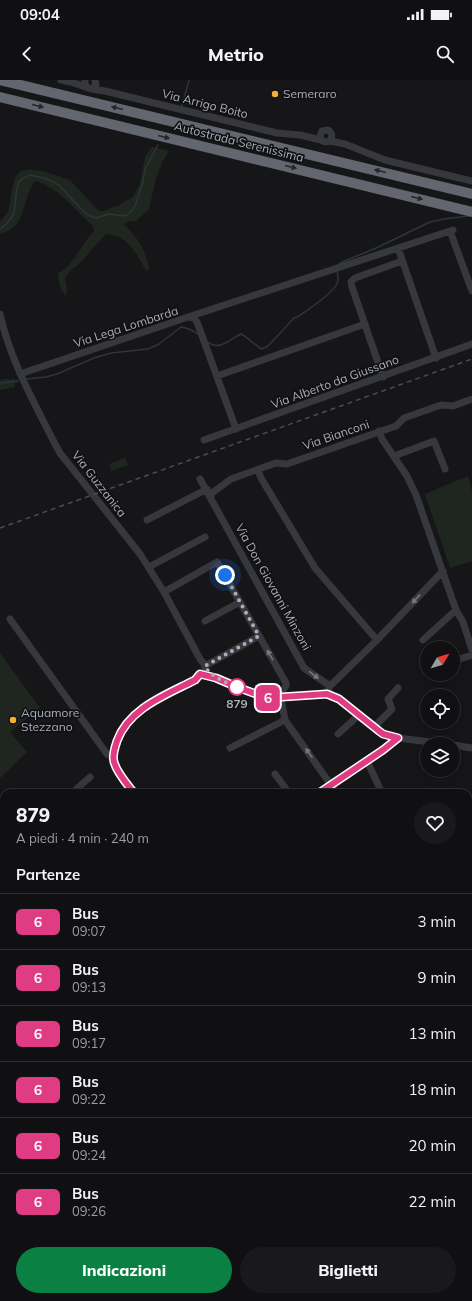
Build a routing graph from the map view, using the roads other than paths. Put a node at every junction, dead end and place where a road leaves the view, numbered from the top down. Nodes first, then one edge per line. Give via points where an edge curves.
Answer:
1 (0, 80) edge
2 (61, 80) edge
3 (79, 80) edge
4 (85, 80) edge
5 (71, 82) junction
6 (92, 85) edge
7 (0, 97) edge
8 (321, 132) junction
9 (300, 135) junction
10 (331, 139) junction
11 (322, 140) junction
12 (472, 181) edge
13 (472, 194) edge
14 (472, 212) edge
15 (398, 248) junction
16 (402, 261) junction
17 (472, 292) edge
18 (0, 314) edge
19 (188, 317) junction
20 (365, 324) junction
21 (472, 344) edge
22 (436, 358) junction
23 (20, 374) junction
24 (217, 376) junction
25 (383, 377) junction
26 (472, 399) edge
27 (236, 429) junction
28 (379, 432) junction
29 (204, 440) dead end
30 (394, 456) junction
31 (445, 469) dead end
32 (258, 470) junction
33 (200, 479) dead end
34 (206, 489) junction
35 (211, 497) junction
36 (147, 520) dead end
37 (205, 537) dead end
38 (149, 567) junction
39 (443, 571) junction
40 (164, 592) junction
41 (240, 602) junction
42 (456, 610) junction
43 (10, 620) dead end
44 (205, 621) dead end
45 (259, 636) junction
46 (377, 640) junction
47 (423, 640) dead end
48 (472, 650) edge
49 (472, 655) edge
50 (460, 659) edge
51 (203, 669) junction
52 (330, 686) junction
53 (398, 688) dead end
54 (327, 694) junction
55 (281, 698) junction
56 (359, 715) junction
57 (285, 720) junction
58 (374, 728) junction
59 (338, 734) dead end
60 (398, 738) junction
61 (420, 741) edge
62 (460, 746) edge
63 (230, 748) dead end
64 (472, 748) edge
65 (113, 757) junction
66 (367, 761) junction
67 (275, 774) dead end
68 (90, 777) dead end
69 (331, 785) junction
70 (76, 789) edge
71 (131, 789) edge
72 (286, 789) edge
73 (325, 789) edge
74 (334, 789) edge
75 (380, 789) edge

13 -> 1 highway, Autostrada Serenissima
2 - 5 street, Via Arrigo Boito
3 - 5 street, Via Arrigo Boito
4 - 6 street via 85,84
5 - 6 street, Via Arrigo Boito
6 - 9 street, Via Arrigo Boito via 105,91 277,133
7 -> 14 highway, Autostrada Serenissima
8 - 9 street, Via Arrigo Boito
8 - 10 street, Via Arrigo Boito via 331,132
8 - 11 street
9 - 11 street, Via Arrigo Boito
10 - 11 street, Via Arrigo Boito via 326,142
10 - 12 street, Via Arrigo Boito via 386,160
15 - 16 street
15 - 17 street via 452,230
15 - 19 street
16 - 20 street via 355,278 352,282
16 - 22 street
18 - 23 street, Via Guzzanica
19 - 23 street, Via Lega Lombarda
19 - 24 street, Via Lega Lombarda via 194,318 197,322
20 - 24 street
20 - 25 street
21 - 22 street, Via Alberto da Giussano
22 - 25 street, Via Alberto da Giussano
23 - 38 street, Via Guzzanica via 60,453
24 - 27 street, Via Lega Lombarda
25 - 27 street, Via Alberto da Giussano
26 - 28 street, Via Bianconi via 453,406 434,407 404,418 396,426
27 - 29 street, Via Alberto da Giussano
28 - 30 street
28 - 32 street, Via Bianconi via 287,464 276,464
30 - 31 street via 434,441
30 - 39 street via 416,495
32 - 35 street, Via Bianconi via 231,479 212,493
32 - 46 street via 315,568
33 - 34 street, Via Don Giovanni Minzoni
34 - 35 street, Via Don Giovanni Minzoni
34 - 36 street
35 -> 52 street, Via Don Giovanni Minzoni via 304,668
37 - 38 street
38 - 40 street, Via Guzzanica
39 - 42 street
39 -> 46 street
40 - 41 street via 217,562
40 - 51 street, Via Guzzanica
41 - 44 street
41 - 45 street
42 - 47 street
42 - 48 street via 463,622
43 - 65 street via 107,754
45 - 51 street
55 -> 45 street via 280,694 286,683
46 - 52 street
49 - 50 street
51 - 55 street via 237,687 267,698
51 - 65 street via 195,680 149,703 135,714 119,737
52 - 54 street
53 - 58 street via 388,699 392,709
54 - 55 street
54 - 56 street via 339,699
55 - 57 street
56 - 58 street
56 - 59 street
57 - 63 street
69 -> 57 street
58 - 60 street via 383,734
60 - 61 street
60 - 66 street
62 - 64 street
65 - 71 street via 118,772
66 - 69 street
66 - 75 street
67 - 72 street
68 - 70 street
69 - 73 street
69 - 74 street

